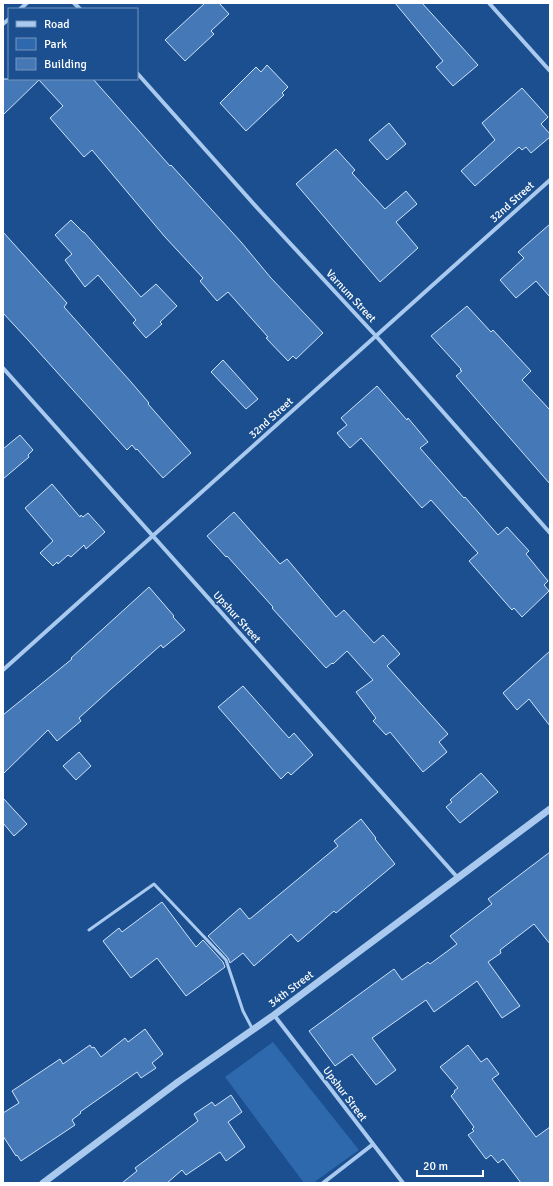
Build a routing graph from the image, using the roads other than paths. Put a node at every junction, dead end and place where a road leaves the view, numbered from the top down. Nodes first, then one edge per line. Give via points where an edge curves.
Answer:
1 (489, 3) edge
2 (550, 70) edge
3 (138, 74) edge
4 (550, 180) edge
5 (376, 336) junction
6 (3, 368) edge
7 (550, 533) edge
8 (152, 536) junction
9 (3, 670) edge
10 (550, 810) edge
11 (458, 878) junction
12 (89, 930) dead end
13 (274, 1016) junction
14 (253, 1030) junction
15 (372, 1145) junction
16 (44, 1183) edge
17 (323, 1183) edge
18 (403, 1183) edge

1 - 2 street
3 - 5 street, Varnum Street
4 - 5 street, 32nd Street
5 - 7 street, Varnum Street
5 - 8 street, 32nd Street
6 - 8 street, Upshur Street
8 - 9 street, 32nd Street
8 - 11 street, Upshur Street
10 - 11 street, 34th Street
11 - 13 street, 34th Street
12 - 14 lane via 154,884 226,960 243,1011
13 - 14 street, 34th Street
13 - 15 street, Upshur Street
14 - 16 street, 34th Street via 178,1082
15 - 17 street
15 - 18 street, Upshur Street

